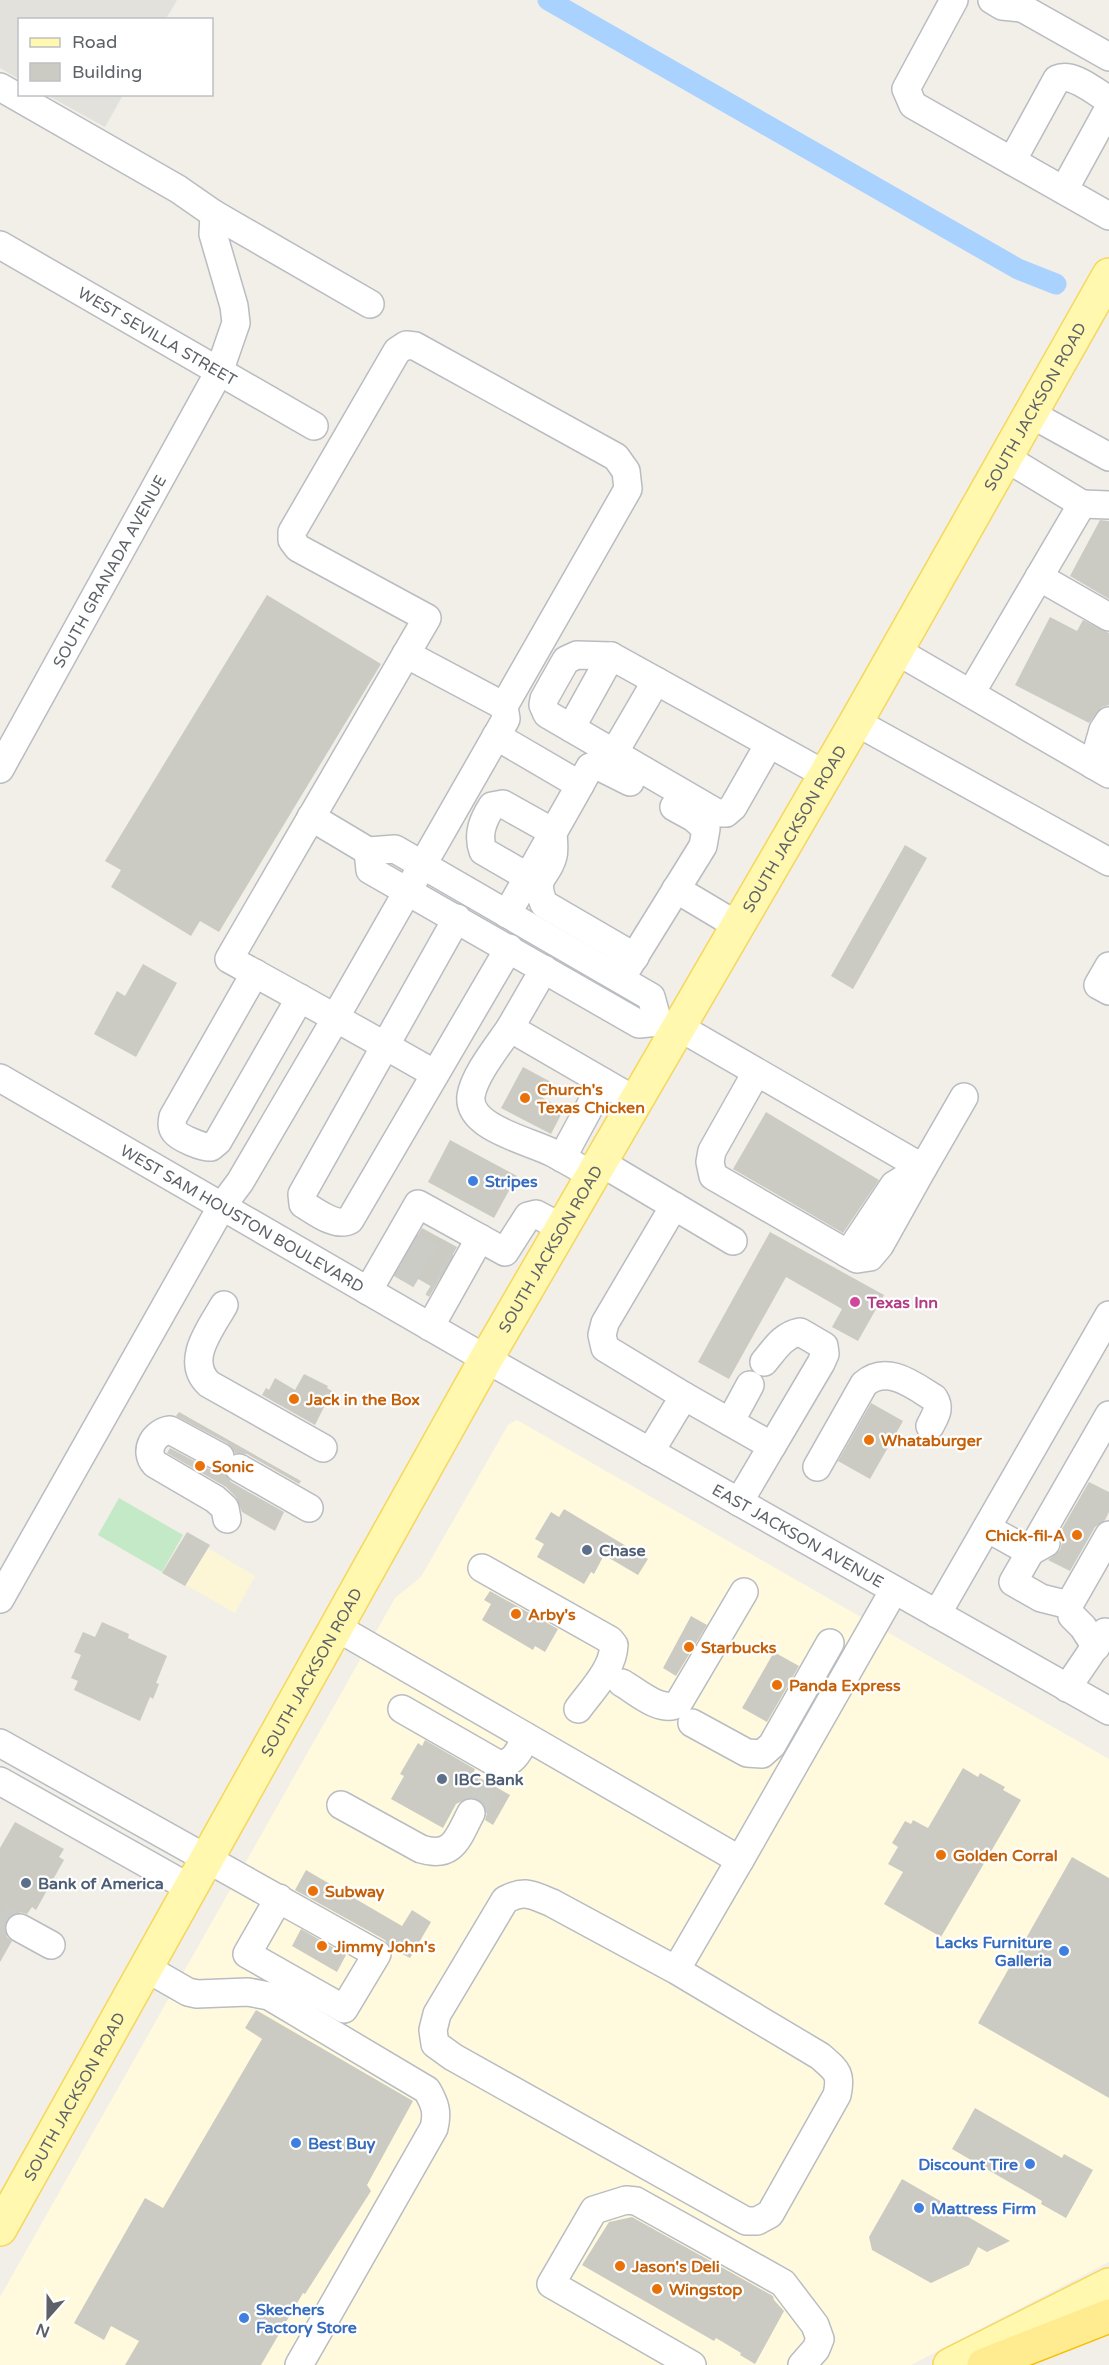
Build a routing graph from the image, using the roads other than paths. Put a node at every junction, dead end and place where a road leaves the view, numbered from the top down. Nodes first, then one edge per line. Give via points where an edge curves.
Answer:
1 (954, 0) edge
2 (992, 0) edge
3 (1020, 4) edge
4 (1109, 57) edge
5 (0, 87) edge
6 (1109, 100) edge
7 (1109, 108) edge
8 (1012, 160) junction
9 (1064, 190) junction
10 (214, 214) junction
11 (1109, 216) edge
12 (0, 245) edge
13 (1109, 275) edge
14 (370, 304) dead end
15 (219, 372) junction
16 (1030, 414) junction
17 (314, 426) dead end
18 (1109, 457) edge
19 (1006, 458) junction
20 (1082, 504) junction
21 (1109, 506) edge
22 (1039, 577) junction
23 (1109, 616) edge
24 (897, 651) junction
25 (406, 654) junction
26 (611, 656) junction
27 (656, 681) junction
28 (971, 693) junction
29 (504, 706) junction
30 (1109, 721) edge
31 (856, 722) junction
32 (571, 728) junction
33 (496, 736) junction
34 (621, 741) dead end
35 (769, 744) junction
36 (0, 769) edge
37 (1101, 769) edge
38 (826, 775) junction
39 (580, 785) junction
40 (311, 817) junction
41 (553, 832) junction
42 (368, 851) junction
43 (1109, 862) edge
44 (422, 865) junction
45 (528, 877) junction
46 (676, 889) junction
47 (408, 890) junction
48 (507, 914) junction
49 (457, 918) junction
50 (738, 926) junction
51 (549, 939) junction
52 (509, 948) junction
53 (635, 957) junction
54 (539, 966) junction
55 (1109, 966) edge
56 (255, 973) junction
57 (621, 980) junction
58 (1109, 991) edge
59 (300, 998) junction
60 (335, 1018) junction
61 (671, 1027) junction
62 (510, 1028) junction
63 (385, 1046) junction
64 (756, 1073) junction
65 (435, 1074) junction
66 (0, 1078) edge
67 (603, 1082) junction
68 (964, 1097) dead end
69 (636, 1101) junction
70 (557, 1155) junction
71 (923, 1168) junction
72 (597, 1169) junction
73 (222, 1206) junction
74 (674, 1206) junction
75 (562, 1228) junction
76 (733, 1241) dead end
77 (505, 1252) junction
78 (457, 1267) junction
79 (538, 1270) junction
80 (368, 1291) junction
81 (224, 1305) dead end
82 (1109, 1315) edge
83 (430, 1327) junction
84 (486, 1359) junction
85 (764, 1362) dead end
86 (750, 1385) dead end
87 (684, 1396) junction
88 (730, 1422) junction
89 (930, 1426) dead end
90 (1108, 1428) edge
91 (772, 1446) junction
92 (323, 1448) dead end
93 (650, 1452) junction
94 (817, 1467) dead end
95 (739, 1502) junction
96 (309, 1508) dead end
97 (227, 1519) dead end
98 (987, 1528) junction
99 (1109, 1535) edge
100 (1030, 1552) junction
101 (1109, 1558) edge
102 (482, 1568) dead end
103 (894, 1590) junction
104 (744, 1592) dead end
105 (1041, 1598) junction
106 (0, 1599) edge
107 (937, 1614) junction
108 (1072, 1616) junction
109 (336, 1627) junction
110 (1105, 1635) edge
111 (830, 1643) dead end
112 (622, 1683) dead end
113 (1067, 1688) junction
114 (402, 1709) dead end
115 (578, 1709) dead end
116 (1109, 1711) edge
117 (692, 1723) dead end
118 (526, 1737) junction
119 (0, 1743) edge
120 (0, 1781) edge
121 (341, 1805) dead end
122 (471, 1813) tunnel mouth
123 (206, 1859) junction
124 (740, 1860) junction
125 (190, 1888) junction
126 (279, 1898) junction
127 (20, 1928) tunnel mouth
128 (51, 1945) dead end
129 (146, 1968) junction
130 (676, 1970) junction
131 (0, 2229) edge
132 (1109, 2285) edge
133 (1109, 2316) edge
134 (299, 2365) edge
135 (692, 2365) edge
136 (802, 2365) edge
137 (950, 2365) edge
138 (984, 2365) edge

1 - 8 street via 906,89 912,105
2 - 3 street via 1002,6
3 - 4 street
5 - 10 street via 178,189
6 - 8 street via 1073,79 1057,79
7 - 9 street
8 - 9 street
9 - 11 street
10 - 14 street
10 - 15 street, SOUTH GRANADA AVENUE via 213,234 236,323
12 - 15 street, WEST SEVILLA STREET
13 - 16 main road, SOUTH JACKSON ROAD
15 - 17 street, WEST SEVILLA STREET
15 - 36 street, SOUTH GRANADA AVENUE
16 - 18 street
16 - 19 main road, SOUTH JACKSON ROAD
19 - 20 street
19 - 24 main road, SOUTH JACKSON ROAD
20 - 21 street
20 - 22 street
22 - 23 street
22 - 28 street
24 - 28 street
24 - 31 main road, SOUTH JACKSON ROAD
25 - 29 street
25 - 29 street via 426,618 298,548 292,532 397,351 406,345 415,346 616,457 626,471 628,489
25 - 40 street
26 - 27 street
26 - 32 street
26 - 32 street via 578,655 566,660 560,669 543,705 547,714
27 - 34 street
27 - 35 street
28 - 37 street
29 - 33 street via 506,719
30 - 37 street via 1103,730
31 - 38 main road, SOUTH JACKSON ROAD
31 - 43 street
32 - 35 street via 717,813 726,813 733,807
33 - 39 street
33 - 44 street
35 - 38 street
38 - 50 main road, SOUTH JACKSON ROAD
39 - 41 street
39 - 46 street via 590,767 604,767 706,829 703,846
40 - 42 street
40 - 56 street via 229,959
41 - 45 street
41 - 45 street via 503,804 492,806 483,820 483,851
41 - 53 street via 553,855 540,879 544,904
42 - 44 street via 395,849
42 - 47 street via 370,870
44 - 47 street
44 - 48 street
45 - 48 street
46 - 50 street
46 - 53 street
47 - 49 street
47 - 60 street
48 - 51 street
49 - 52 street
49 - 63 street
50 - 61 main road, SOUTH JACKSON ROAD
51 - 54 street
51 - 57 street
52 - 54 street
52 - 65 street
53 - 57 street
54 - 61 street via 639,1024
54 - 62 street
55 - 58 street via 1098,985
56 - 59 street
56 - 59 street via 173,1117 175,1132 212,1148
57 - 61 street via 651,997
59 - 60 street
60 - 63 street
60 - 73 street via 240,1182
61 - 64 street
61 - 69 main road, SOUTH JACKSON ROAD
62 - 67 street
62 - 70 street via 489,1078 486,1103 495,1112 532,1131
63 - 65 street
63 - 65 street via 302,1194 303,1204 338,1223 350,1220
64 - 71 street
64 - 71 street via 712,1151 713,1176 856,1259 870,1257 880,1245
66 - 73 street, WEST SAM HOUSTON BOULEVARD
67 - 69 street
67 - 70 street
68 - 71 street
69 - 72 main road, SOUTH JACKSON ROAD
70 - 72 street
72 - 74 street
72 - 75 main road, SOUTH JACKSON ROAD
73 - 80 street, WEST SAM HOUSTON BOULEVARD
73 - 106 street
74 - 76 street
74 - 87 street via 605,1323 602,1335 605,1348
75 - 77 street via 536,1214 528,1216
75 - 79 main road, SOUTH JACKSON ROAD
77 - 78 street
77 - 79 street
78 - 80 street via 418,1204 402,1243
78 - 83 street
79 - 84 main road, SOUTH JACKSON ROAD
80 - 83 street, WEST SAM HOUSTON BOULEVARD
81 - 92 street via 200,1351 197,1365 203,1378
82 - 98 street
83 - 84 street, WEST SAM HOUSTON BOULEVARD
84 - 93 street, EAST JACKSON AVENUE
84 - 109 main road, SOUTH JACKSON ROAD
85 - 91 street via 784,1338 794,1333 800,1332 824,1346 821,1363
86 - 88 street
87 - 88 street
87 - 93 street
88 - 91 street
89 - 94 street via 938,1411 934,1398 895,1376 871,1377
90 - 100 street
91 - 95 street
93 - 95 street, EAST JACKSON AVENUE
95 - 103 street, EAST JACKSON AVENUE
96 - 97 street via 170,1430 157,1435 150,1448 155,1464 215,1499 225,1508
98 - 100 street
98 - 107 street
99 - 105 street via 1069,1605
100 - 105 street via 1013,1582
101 - 108 street via 1079,1612
102 - 115 street via 614,1645 612,1658 598,1683
103 - 107 street, EAST JACKSON AVENUE
103 - 124 street
104 - 112 street via 678,1704 661,1706
105 - 108 street via 1046,1606 1063,1616
107 - 113 street, EAST JACKSON AVENUE
108 - 110 street via 1083,1627
109 - 118 street
109 - 123 main road, SOUTH JACKSON ROAD
110 - 113 street
111 - 117 street via 772,1745 762,1754 747,1753
113 - 116 street, EAST JACKSON AVENUE
114 - 118 street via 493,1774 512,1760
118 - 124 street
119 - 123 street
120 - 125 street
121 - 122 street via 431,1852 453,1845
123 - 125 main road, SOUTH JACKSON ROAD
123 - 126 street
124 - 130 street
125 - 129 main road, SOUTH JACKSON ROAD
126 - 126 street via 247,1954 344,2009 377,1954
127 - 128 street
129 - 131 main road, SOUTH JACKSON ROAD
129 - 134 street via 196,1994 248,1992 269,1996 427,2090 435,2104 434,2128
130 - 130 street via 552,1903 518,1893 505,1900 437,2014 435,2044 746,2221 757,2221 770,2214 837,2095 840,2081 836,2069 820,2056
132 - 137 main road
133 - 138 highway
135 - 136 street via 551,2284 594,2210 626,2200 636,2201 783,2283 815,2325 820,2339

